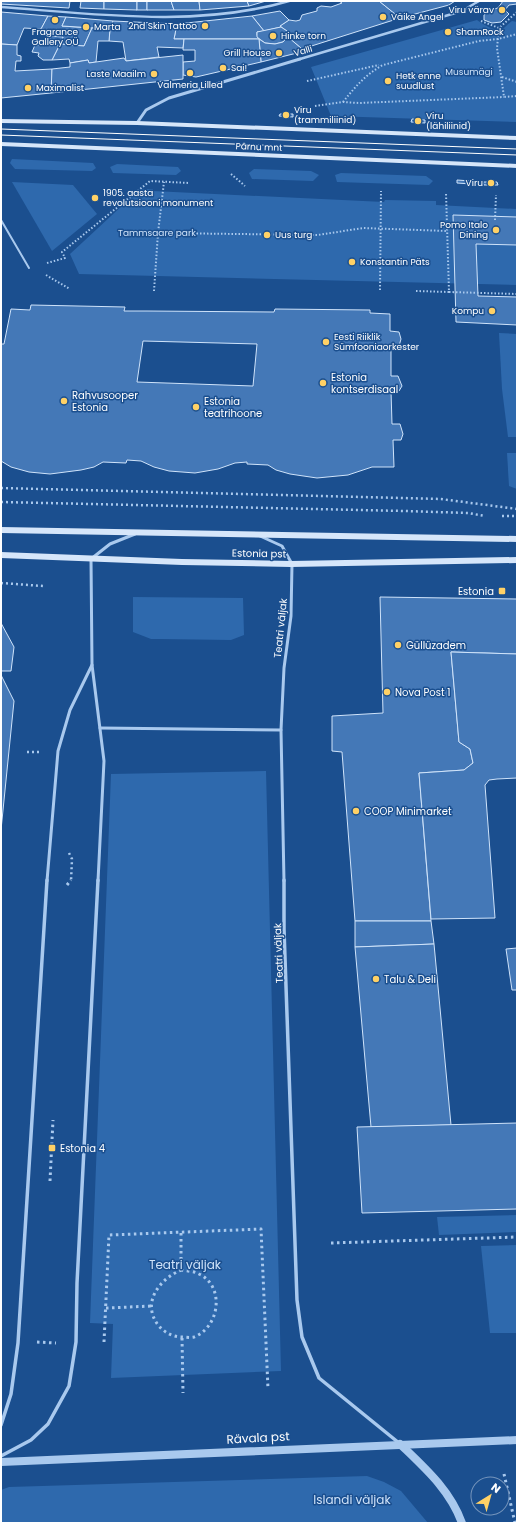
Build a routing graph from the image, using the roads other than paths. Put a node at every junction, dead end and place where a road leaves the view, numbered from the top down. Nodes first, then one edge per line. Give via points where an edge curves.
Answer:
1 (289, 1) edge
2 (479, 1) edge
3 (1, 7) edge
4 (300, 59) joint
5 (1, 121) edge
6 (137, 123) junction
7 (517, 138) edge
8 (1, 144) edge
9 (517, 166) edge
10 (1, 220) edge
11 (29, 268) road end
12 (1, 530) edge
13 (140, 532) junction
14 (256, 535) junction
15 (517, 539) edge
16 (1, 555) edge
17 (91, 559) junction
18 (517, 560) edge
19 (292, 564) junction
20 (92, 665) junction
21 (100, 728) junction
22 (281, 730) junction
23 (1, 1425) edge
24 (517, 1440) edge
25 (400, 1444) junction
26 (1, 1456) edge
27 (1, 1462) edge
28 (462, 1523) edge

1 - 3 street via 247,11 203,16 129,16
2 - 4 street, Valli via 462,11
4 - 6 street, Valli via 169,98 151,106 140,115
5 - 6 main road, Pärnu mnt
6 - 7 main road, Pärnu mnt
8 - 9 main road, Pärnu mnt
10 - 11 lane
12 - 13 main road, Estonia pst
13 - 14 main road, Estonia pst
13 - 17 lane via 110,544
14 - 15 main road, Estonia pst
14 - 19 lane via 282,546
16 - 17 main road, Estonia pst
17 - 19 main road, Estonia pst
17 - 20 lane
18 - 19 main road, Estonia pst
19 - 22 lane, Teatri väljak via 291,616 284,668
20 - 21 lane
20 - 23 lane via 70,710 58,751 48,869 18,1343 11,1394
21 - 22 lane
21 - 26 lane via 104,761 76,1342 69,1386 48,1424 31,1440
22 - 25 lane, Teatri väljak via 284,929 297,1293 302,1337 319,1378
24 - 25 street, Rävala pst
25 - 27 street, Rävala pst
25 - 28 street via 444,1487

